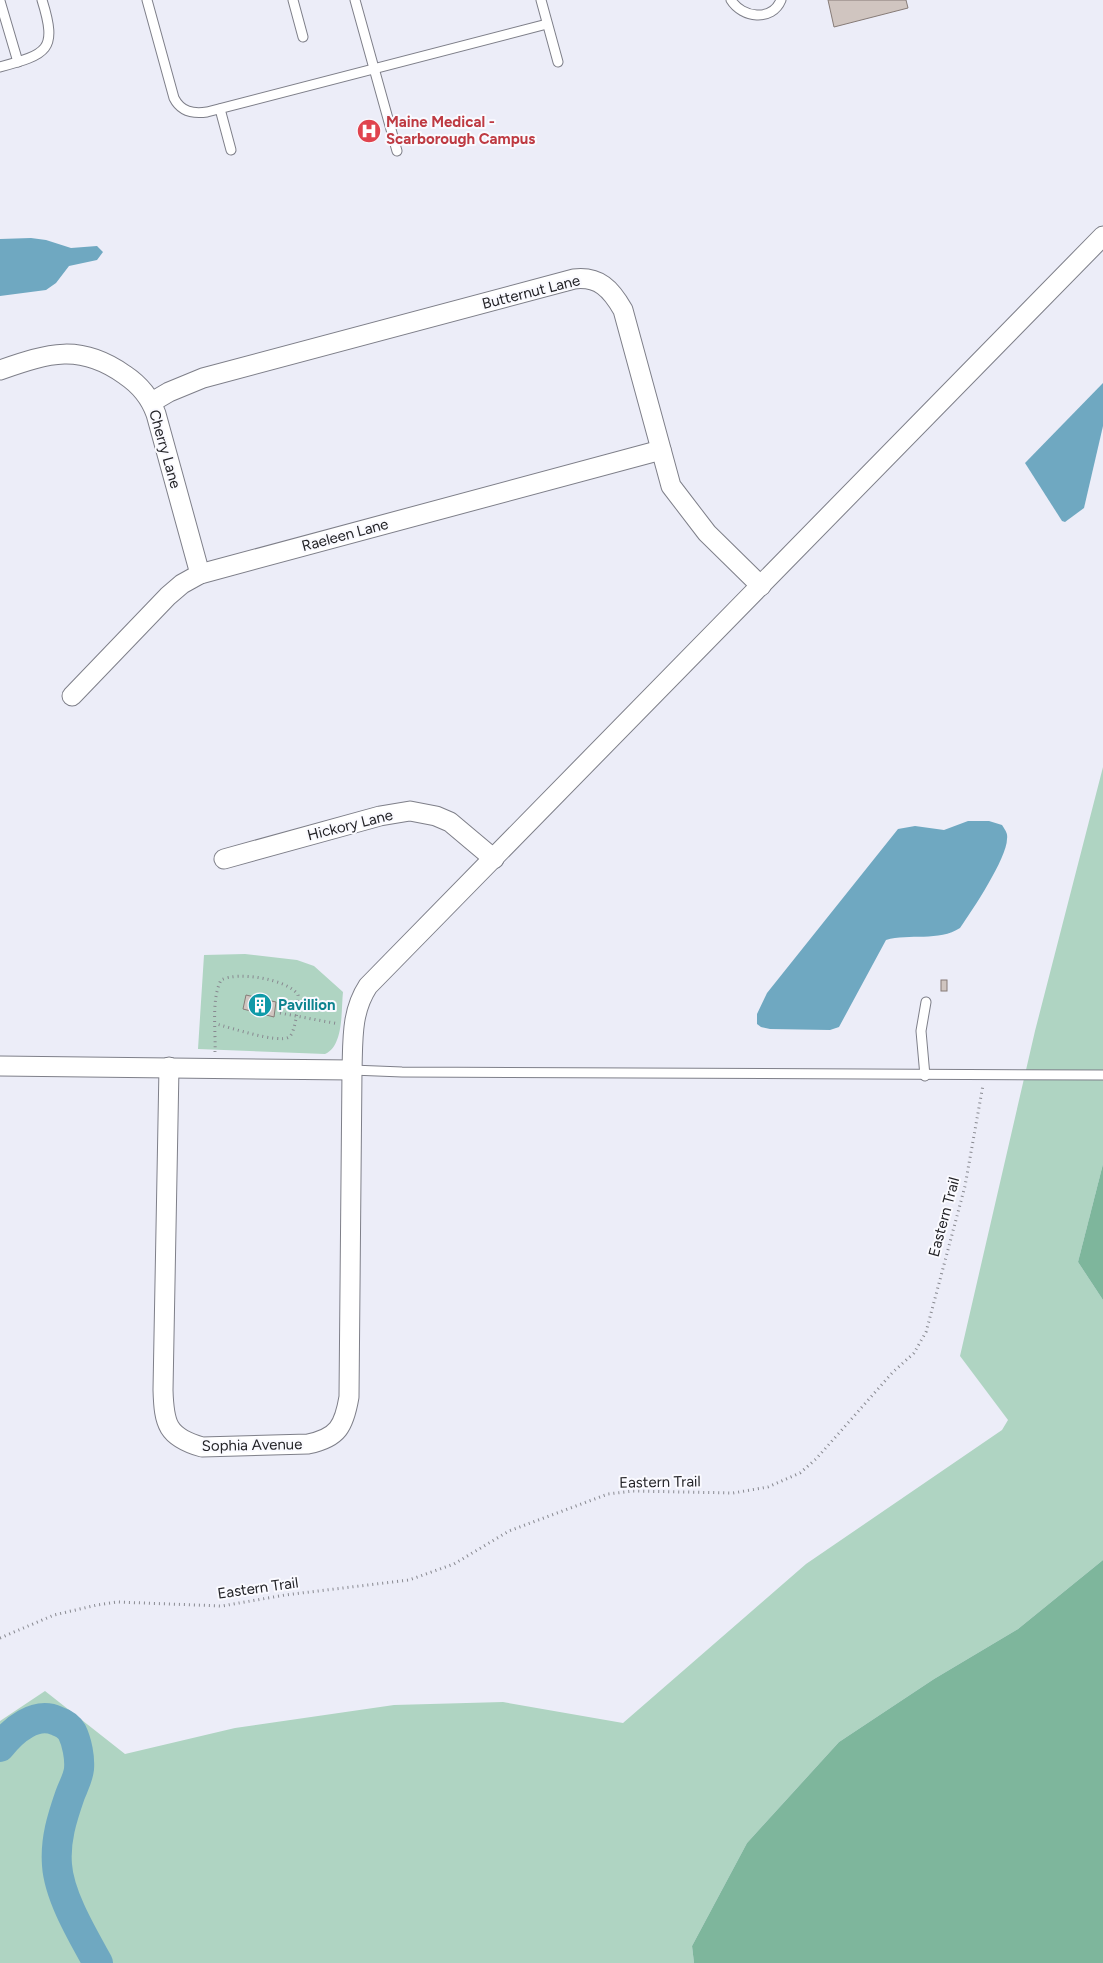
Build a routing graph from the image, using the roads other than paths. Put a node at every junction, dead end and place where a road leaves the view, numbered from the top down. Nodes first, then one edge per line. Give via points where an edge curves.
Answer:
1 (42, 0) edge
2 (147, 0) edge
3 (292, 0) edge
4 (355, 0) edge
5 (541, 0) edge
6 (731, 0) edge
7 (781, 0) edge
8 (0, 1) edge
9 (547, 24) junction
10 (303, 37) dead end
11 (18, 62) junction
12 (558, 62) dead end
13 (0, 67) edge
14 (373, 68) junction
15 (220, 109) junction
16 (231, 150) dead end
17 (397, 151) dead end
18 (1103, 236) edge
19 (0, 370) edge
20 (152, 402) junction
21 (661, 450) junction
22 (200, 574) junction
23 (761, 586) junction
24 (72, 696) dead end
25 (224, 859) dead end
26 (494, 859) junction
27 (926, 1002) dead end
28 (0, 1066) edge
29 (169, 1067) junction
30 (352, 1070) junction
31 (1103, 1075) edge
32 (925, 1076) junction

1 - 11 lane via 51,30 46,45 36,56
2 - 15 lane via 177,103 194,113
3 - 10 lane
4 - 14 lane
5 - 9 lane
6 - 7 lane via 741,11 755,15 770,11
8 - 11 lane
9 - 12 lane
9 - 14 lane
11 - 13 lane
14 - 15 lane
14 - 17 lane
15 - 16 lane
18 - 23 street, Sophia Avenue
19 - 20 street, Cherry Lane via 62,353 81,354 116,368
20 - 21 street, Butternut Lane via 203,378 586,278 609,288 623,310
20 - 22 street, Cherry Lane
21 - 22 street, Raeleen Lane
21 - 23 street, Butternut Lane via 671,486 685,506 707,533
22 - 24 street, Raeleen Lane via 168,596
23 - 26 street, Sophia Avenue
25 - 26 street, Hickory Lane via 380,816 410,811 450,822
26 - 30 street, Sophia Avenue via 368,986 355,1011
27 - 32 lane via 921,1031
28 - 29 street
29 - 30 street
29 - 30 street, Sophia Avenue via 164,1408 169,1429 177,1437 202,1447 308,1444 331,1437 342,1423 350,1382
30 - 32 lane
31 - 32 lane

